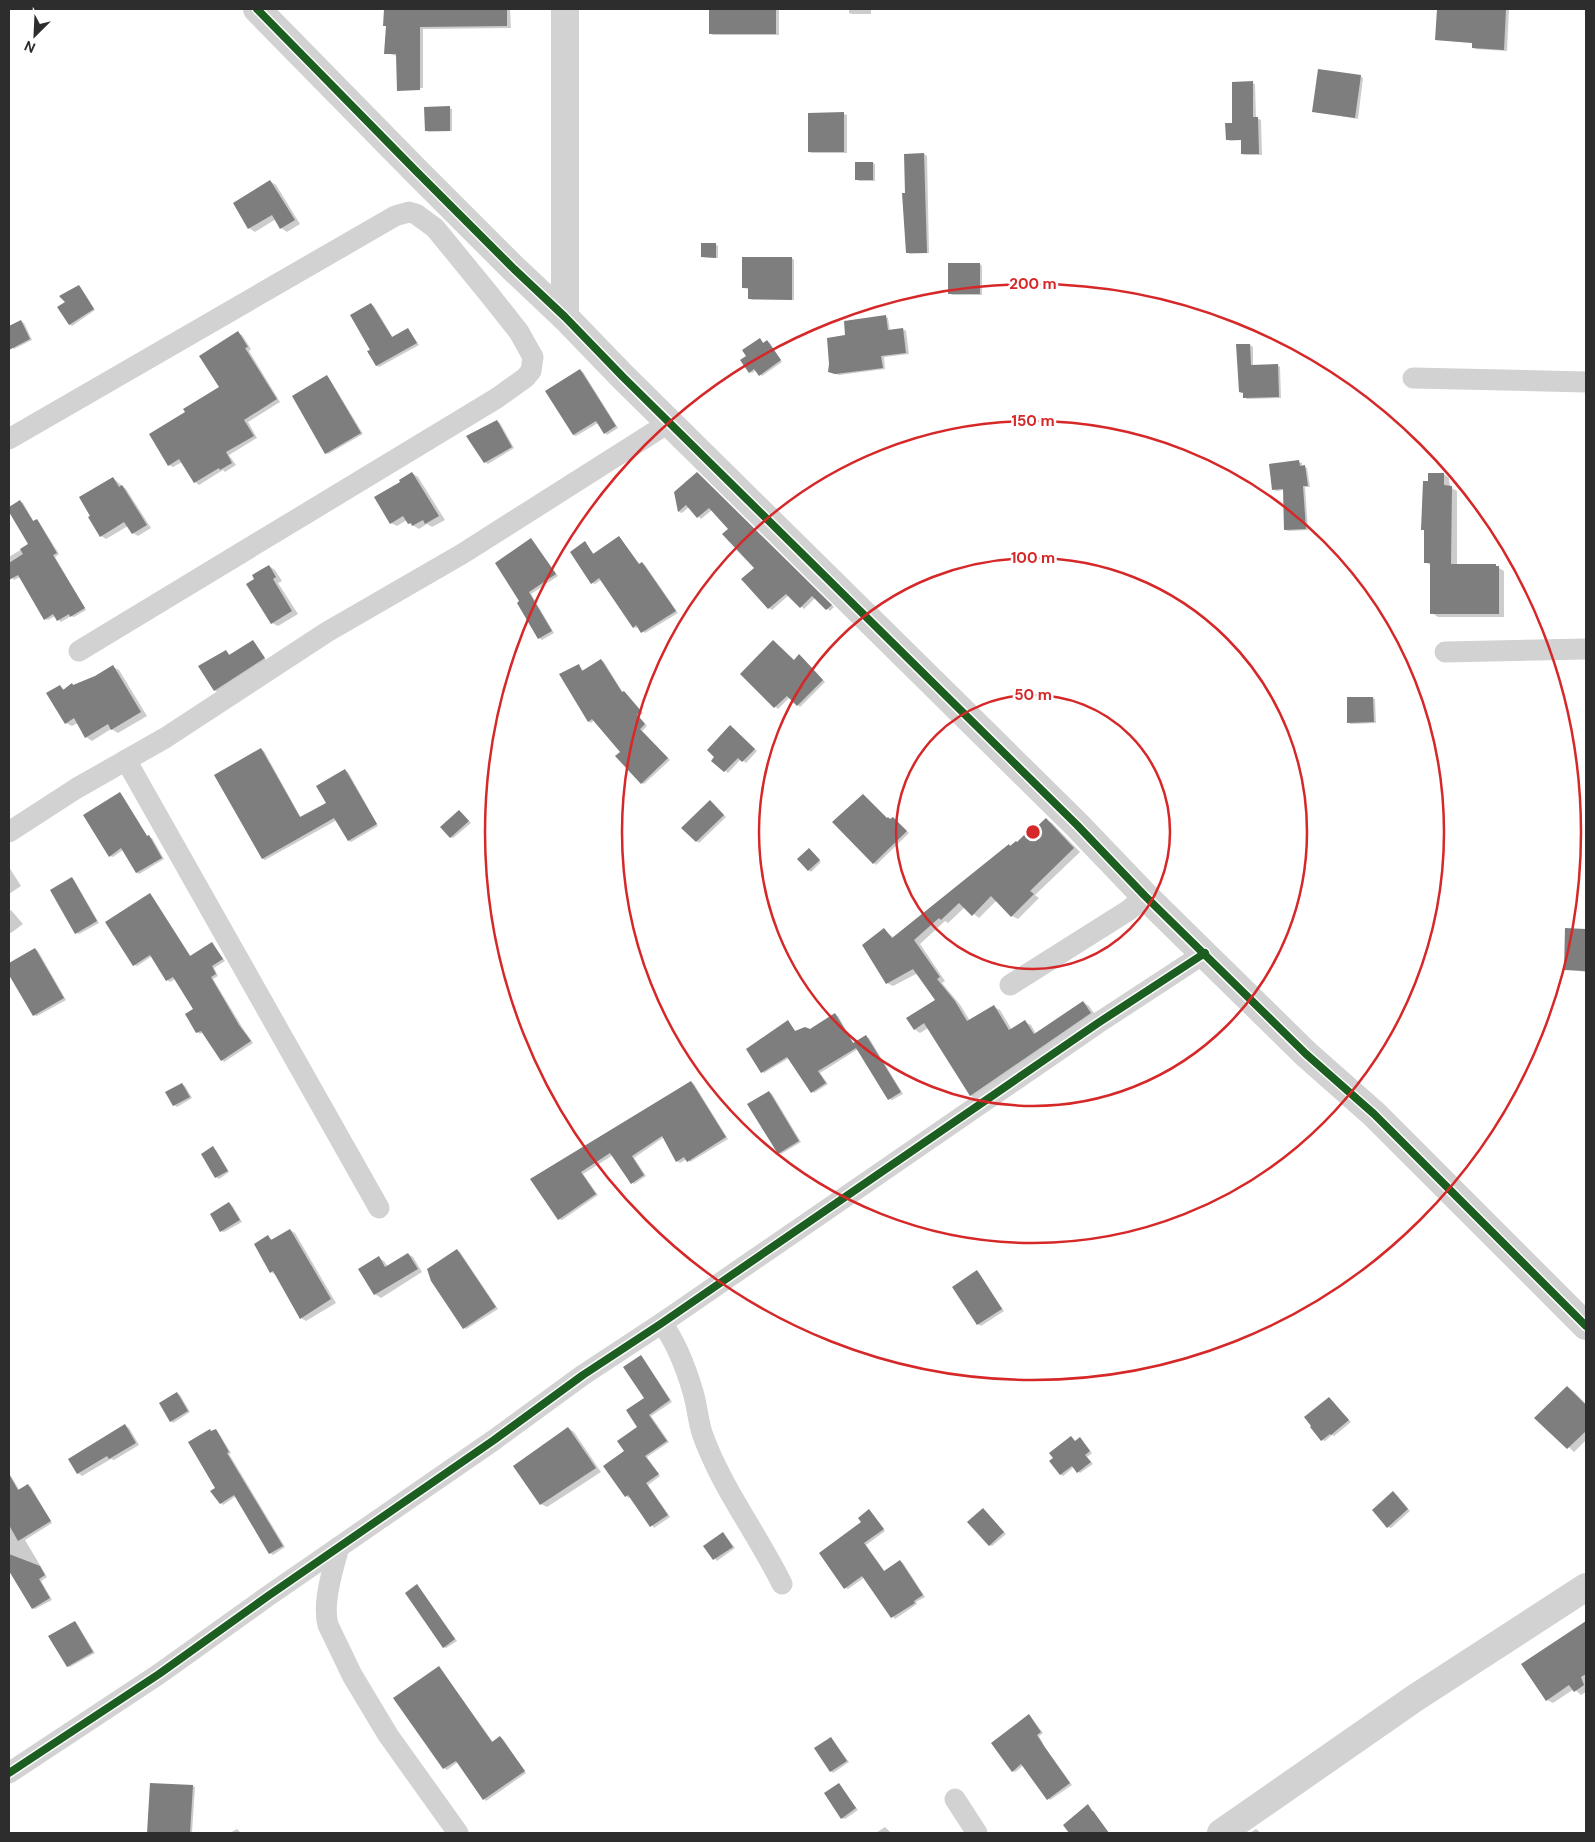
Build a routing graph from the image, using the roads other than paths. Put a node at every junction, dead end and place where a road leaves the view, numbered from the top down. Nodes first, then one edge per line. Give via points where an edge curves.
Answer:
1 (256, 9) edge
2 (565, 9) edge
3 (514, 269) junction
4 (489, 294) junction
5 (565, 316) junction
6 (1413, 378) dead end
7 (1586, 382) edge
8 (670, 422) junction
9 (9, 439) edge
10 (1586, 649) edge
11 (79, 651) dead end
12 (1445, 652) dead end
13 (126, 760) junction
14 (9, 832) edge
15 (1145, 896) junction
16 (1205, 953) junction
17 (1010, 985) dead end
18 (379, 1208) dead end
19 (662, 1323) junction
20 (1586, 1326) edge
21 (339, 1547) junction
22 (782, 1584) dead end
23 (1586, 1587) edge
24 (9, 1773) edge
25 (955, 1799) dead end
26 (458, 1833) edge
27 (977, 1833) edge
28 (1221, 1833) edge

1 - 3 street
2 - 5 street
3 - 4 street
3 - 5 street
4 - 9 street via 435,228 422,217 409,212 395,216
4 - 11 street via 533,357 531,371 525,378
5 - 8 street
6 - 7 street
8 - 13 street
8 - 15 street
10 - 12 street
13 - 14 street
13 - 18 street
15 - 16 street
15 - 17 street via 1129,910
16 - 19 street
16 - 20 street via 1306,1054 1374,1114
19 - 21 street
19 - 22 street via 674,1340 693,1392 702,1433 746,1522
21 - 24 street via 159,1674
21 - 26 street via 327,1604 328,1626 388,1735
23 - 28 street via 1415,1698
25 - 27 street

